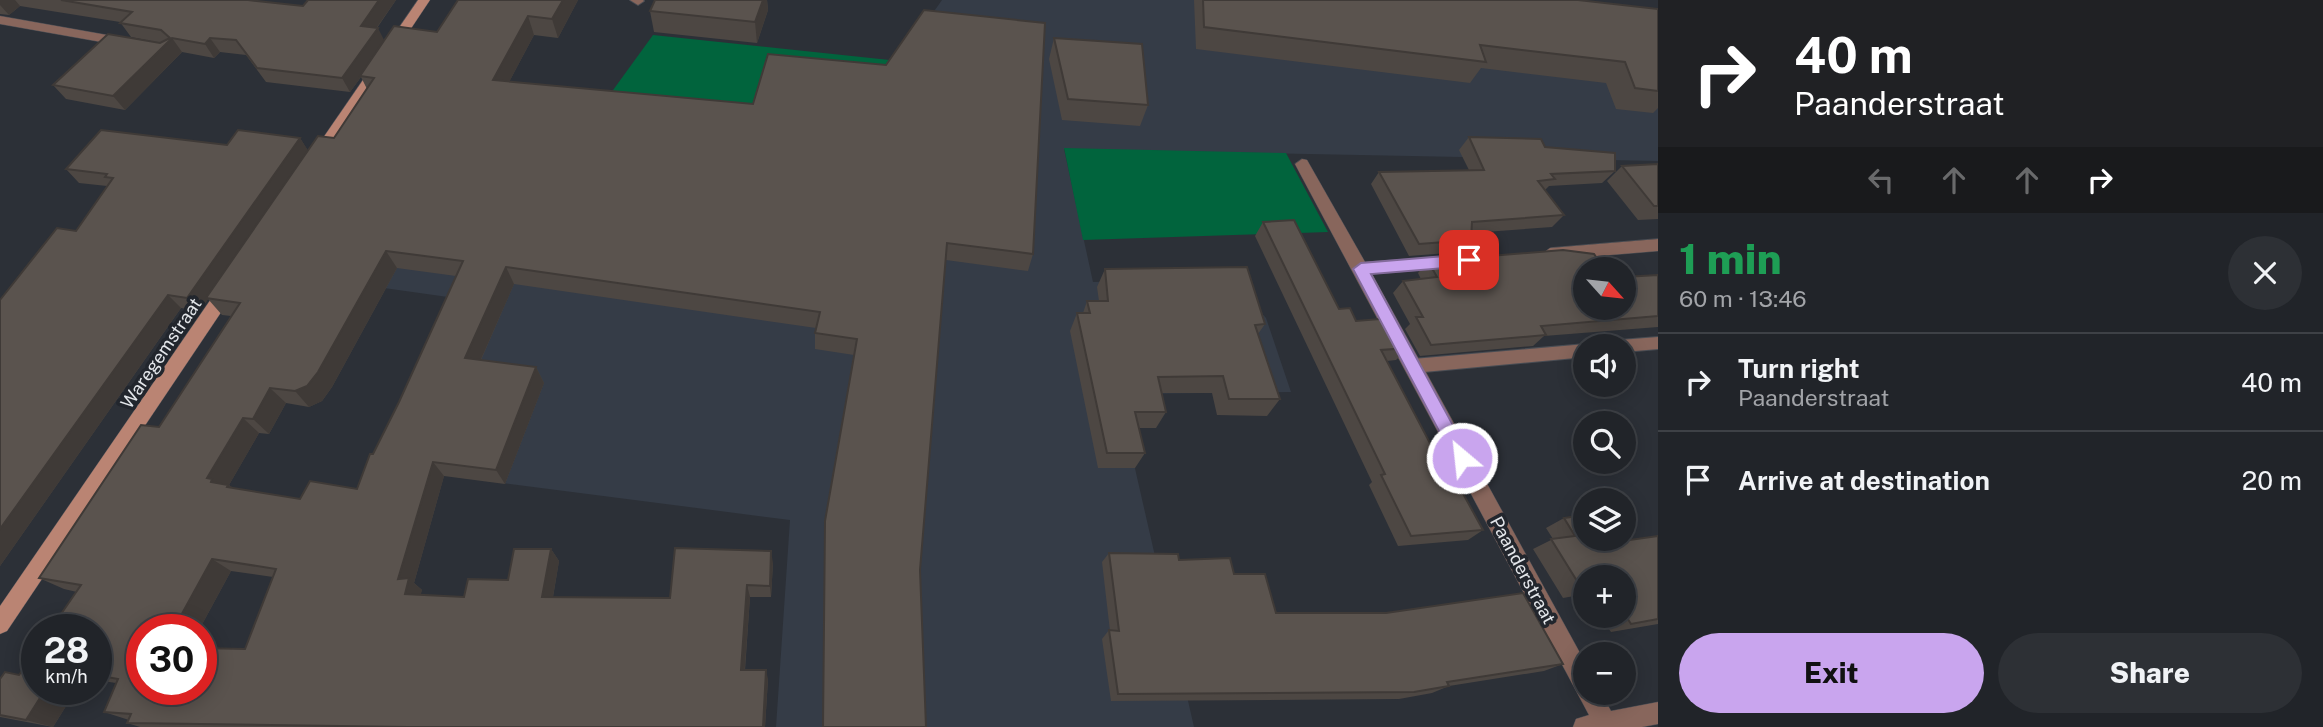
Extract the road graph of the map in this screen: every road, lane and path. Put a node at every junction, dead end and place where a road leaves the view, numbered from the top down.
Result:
1 (425, 0) edge
2 (0, 20) edge
3 (145, 46) edge
4 (1302, 164) dead end
5 (307, 173) edge
6 (1658, 245) edge
7 (1536, 255) edge
8 (1469, 260) edge
9 (1361, 269) junction
10 (236, 277) edge
11 (1658, 343) edge
12 (1636, 345) edge
13 (1573, 351) edge
14 (1413, 366) junction
15 (0, 624) edge
16 (1573, 663) edge
17 (1591, 705) edge
18 (1658, 713) edge
19 (1595, 725) edge

1 - 5 street
2 - 3 street
4 - 9 street, Paanderstraat
6 - 7 street
8 - 9 street
9 - 14 street, Paanderstraat
10 - 15 street, Waregemstraat
11 - 12 lane
13 - 14 lane
14 - 16 street, Paanderstraat
17 - 19 street
18 - 19 street

